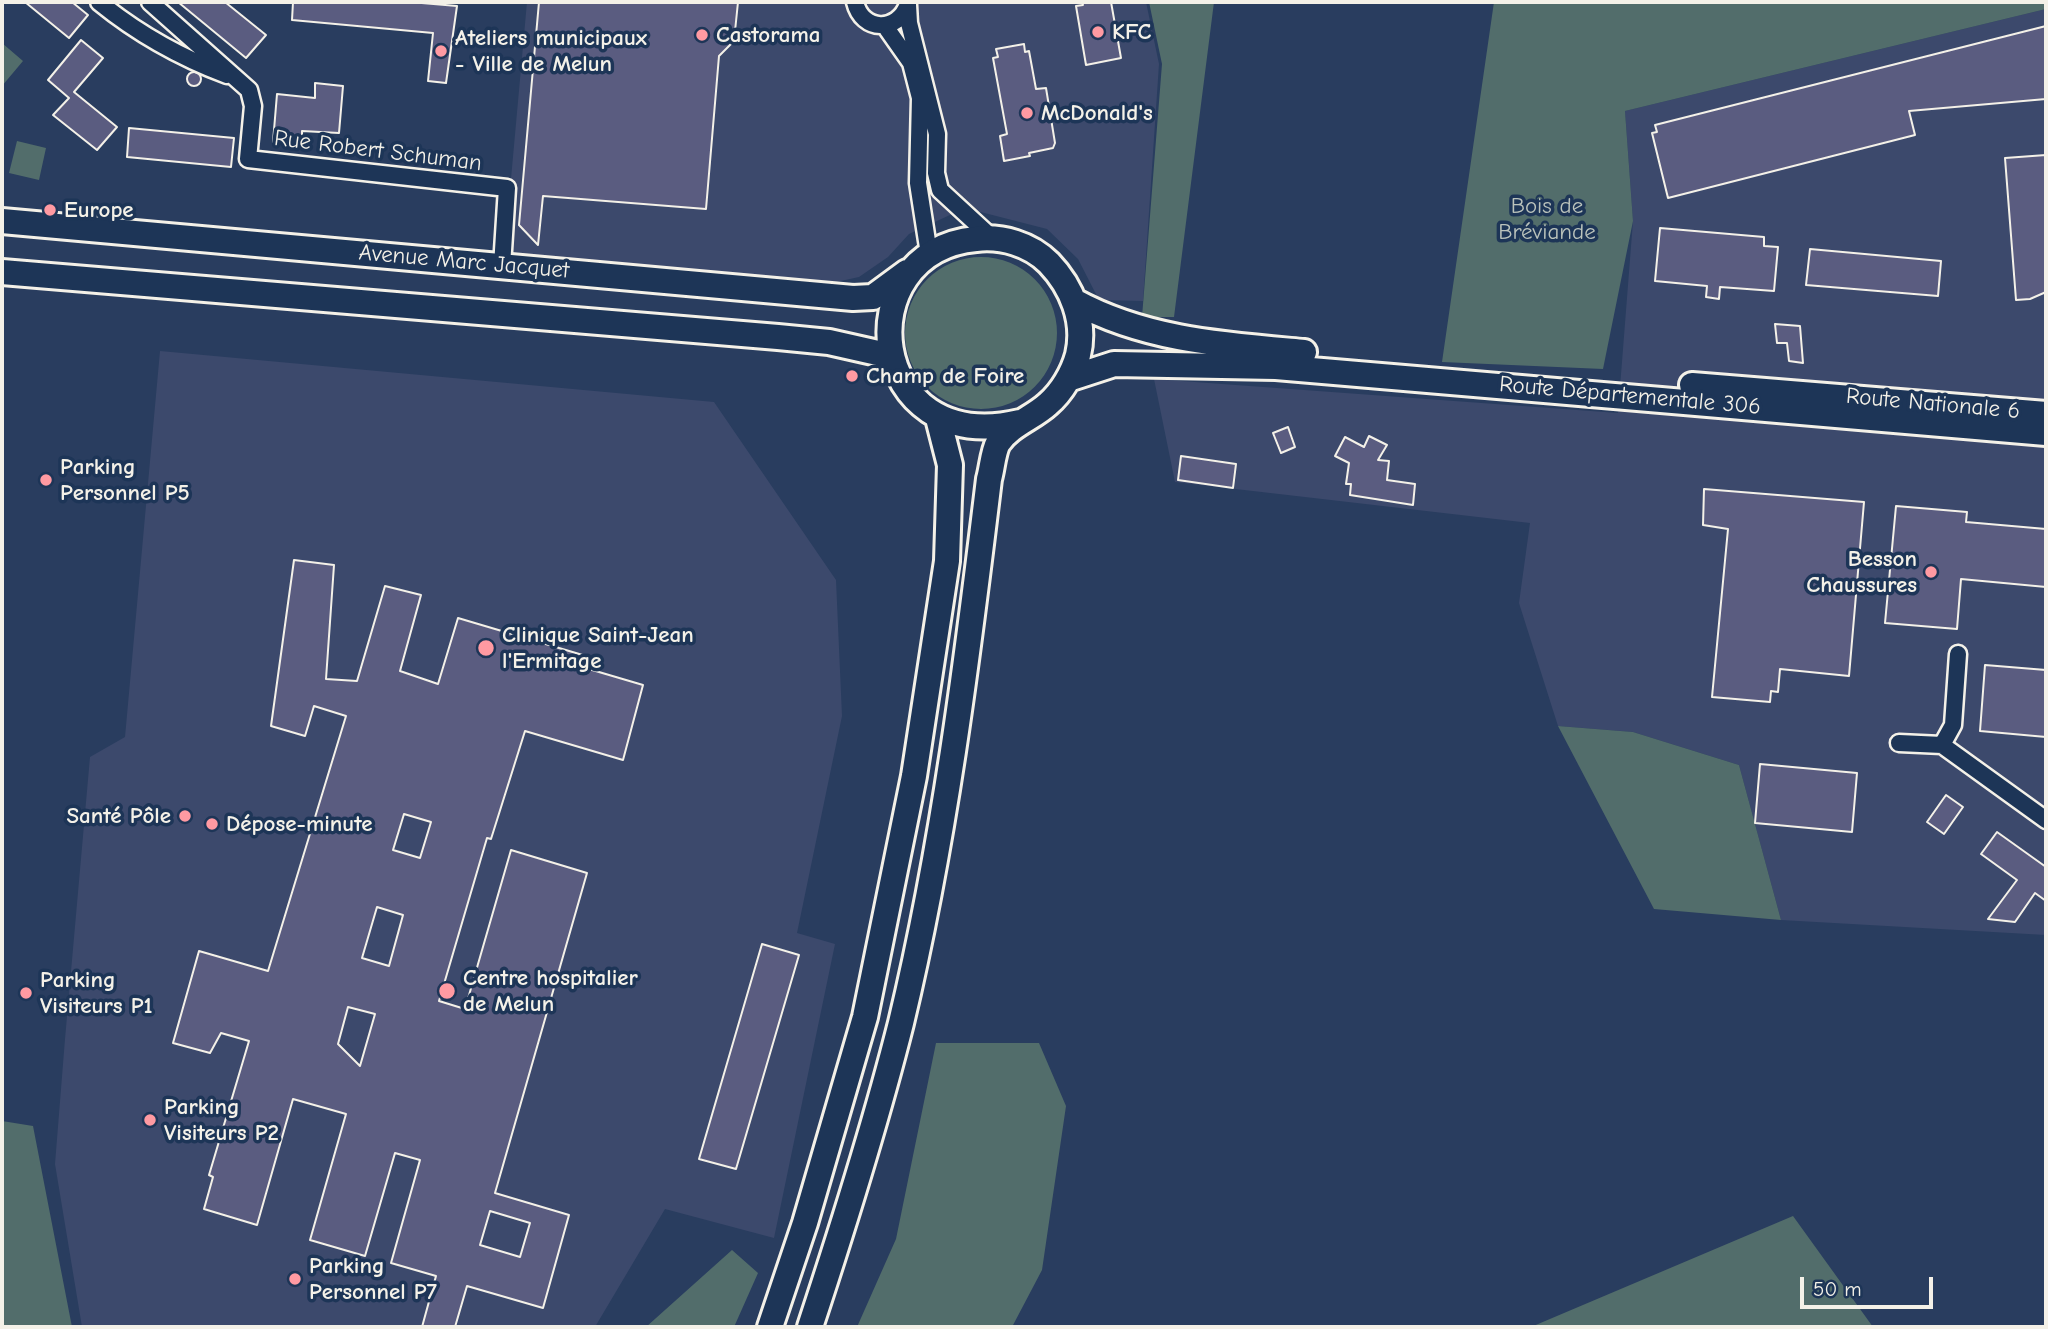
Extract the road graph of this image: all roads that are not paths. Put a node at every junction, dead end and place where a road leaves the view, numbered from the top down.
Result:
1 (99, 2) edge
2 (150, 2) edge
3 (855, 2) edge
4 (908, 3) edge
5 (885, 26) junction
6 (236, 78) junction
7 (2, 221) edge
8 (991, 237) junction
9 (923, 260) junction
10 (502, 266) junction
11 (2, 272) edge
12 (1074, 301) junction
13 (1214, 354) junction
14 (891, 356) junction
15 (1068, 379) junction
16 (1819, 394) joint
17 (2046, 414) edge
18 (938, 418) junction
19 (1020, 422) junction
20 (2046, 433) edge
21 (1958, 654) dead end
22 (1899, 743) dead end
23 (1942, 745) junction
24 (2046, 820) edge
25 (770, 1327) edge
26 (810, 1327) edge

1 - 6 street
2 - 6 street, Rue Robert Schuman
3 - 5 street
4 - 5 street
4 - 8 street
5 - 9 street
6 - 10 street, Rue Robert Schuman
7 - 10 main road, Avenue Marc Jacquet
8 - 9 main road
8 - 12 main road
9 - 10 main road, Avenue Marc Jacquet
9 - 14 main road
11 - 14 main road, Avenue Marc Jacquet
12 - 13 main road
12 - 15 main road
13 - 15 main road
13 - 16 main road, Route Départementale 306
13 - 20 main road, Route Départementale 306
14 - 18 main road
15 - 19 main road
16 - 17 main road, Route Nationale 6
18 - 19 main road
18 - 25 main road
19 - 26 main road
21 - 23 street
22 - 23 street
23 - 24 street

